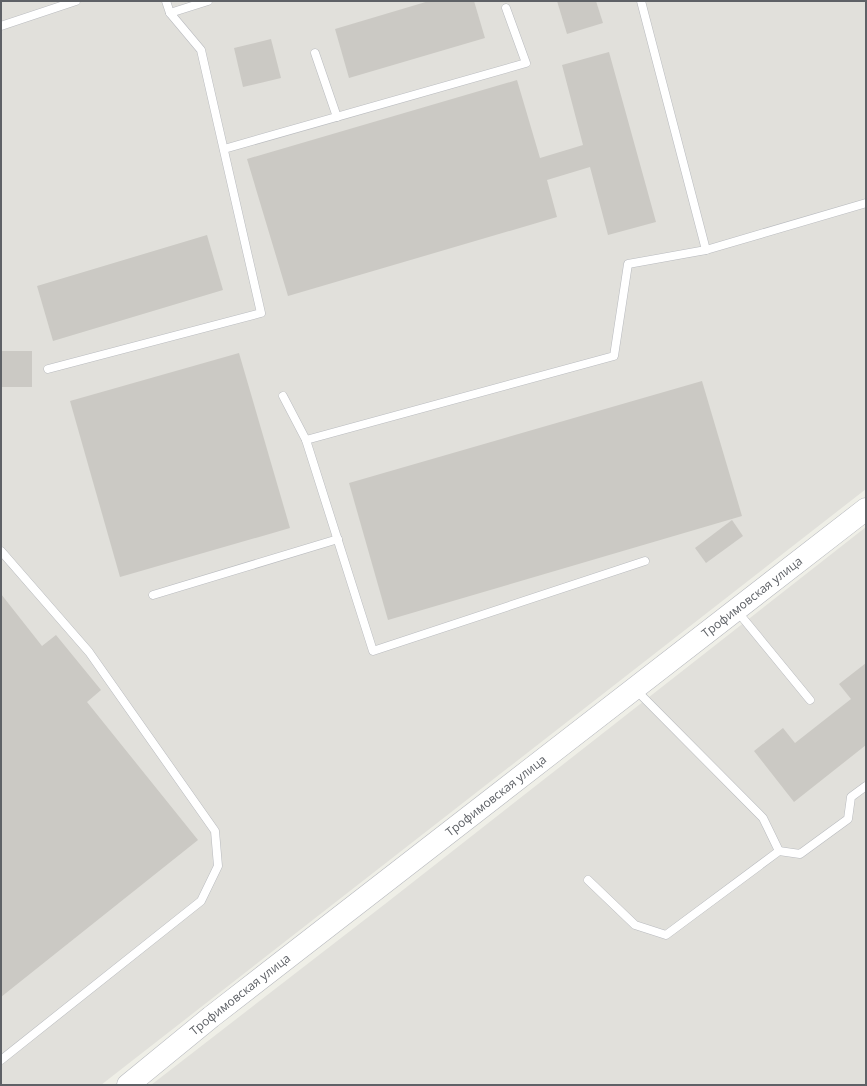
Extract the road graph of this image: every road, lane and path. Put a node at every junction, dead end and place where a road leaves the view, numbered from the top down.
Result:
1 (76, 1) edge
2 (166, 1) edge
3 (208, 1) edge
4 (641, 1) edge
5 (506, 8) dead end
6 (170, 13) junction
7 (1, 26) edge
8 (315, 53) dead end
9 (337, 116) junction
10 (224, 149) junction
11 (866, 203) edge
12 (706, 250) junction
13 (48, 369) dead end
14 (283, 396) dead end
15 (306, 440) junction
16 (866, 509) edge
17 (338, 539) junction
18 (1, 551) edge
19 (645, 561) dead end
20 (153, 595) dead end
21 (736, 611) junction
22 (635, 689) junction
23 (810, 700) dead end
24 (866, 786) edge
25 (779, 851) junction
26 (588, 880) dead end
27 (1, 1060) edge
28 (128, 1085) edge

1 - 7 lane
2 - 6 lane
3 - 6 lane
4 - 12 lane
5 - 9 lane
6 - 10 lane
8 - 9 lane
9 - 10 lane
10 - 13 lane
11 - 12 lane
12 - 15 lane
14 - 15 lane
15 - 17 lane
16 - 21 street, Трофимовская улица
17 - 19 lane
17 - 20 lane
18 - 27 lane
21 - 22 street, Трофимовская улица
21 - 23 lane
22 - 25 lane
22 - 28 street, Трофимовская улица
24 - 25 lane
25 - 26 lane

